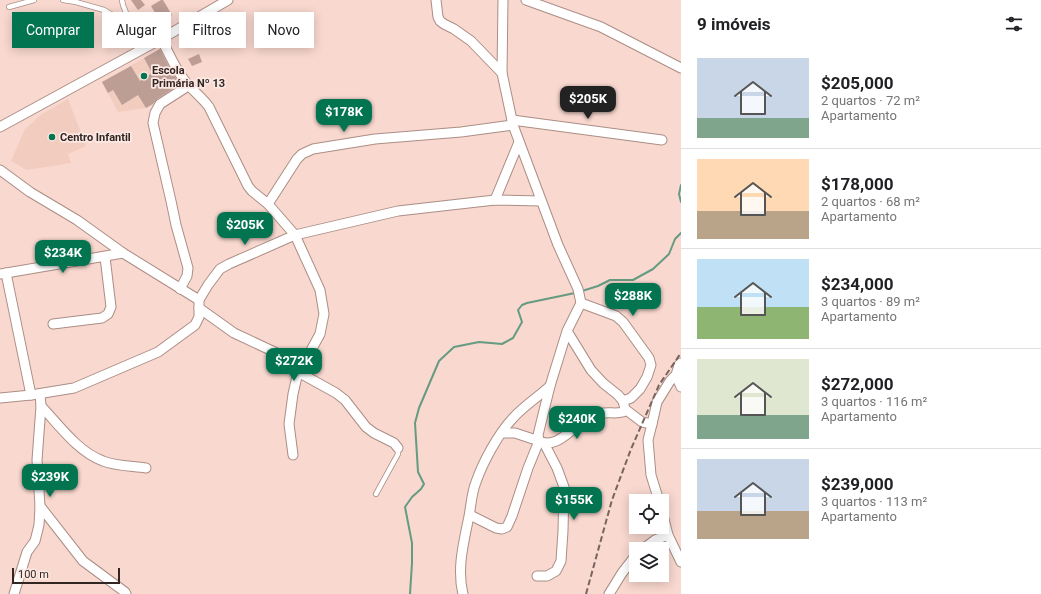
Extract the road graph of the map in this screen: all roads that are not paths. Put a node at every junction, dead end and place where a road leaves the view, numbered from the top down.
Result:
1 (34, 0) edge
2 (63, 0) edge
3 (122, 0) edge
4 (228, 0) edge
5 (436, 0) edge
6 (503, 0) edge
7 (526, 0) edge
8 (9, 7) dead end
9 (108, 12) edge
10 (126, 12) edge
11 (171, 33) edge
12 (144, 48) edge
13 (166, 48) edge
14 (681, 68) edge
15 (502, 73) junction
16 (188, 86) junction
17 (512, 122) junction
18 (0, 127) edge
19 (662, 140) dead end
20 (519, 142) junction
21 (0, 170) edge
22 (495, 200) junction
23 (541, 201) junction
24 (268, 204) junction
25 (295, 235) junction
26 (123, 253) junction
27 (105, 256) junction
28 (3, 273) edge
29 (180, 289) junction
30 (579, 296) junction
31 (199, 304) junction
32 (53, 324) dead end
33 (567, 331) junction
34 (681, 363) edge
35 (298, 372) junction
36 (676, 375) junction
37 (550, 386) junction
38 (681, 387) edge
39 (36, 395) junction
40 (0, 398) edge
41 (624, 405) junction
42 (41, 406) junction
43 (652, 424) junction
44 (502, 433) junction
45 (542, 442) junction
46 (398, 448) joint
47 (293, 454) dead end
48 (146, 468) dead end
49 (376, 494) dead end
50 (657, 494) edge
51 (40, 506) junction
52 (470, 514) junction
53 (668, 535) joint
54 (652, 542) edge
55 (681, 562) edge
56 (629, 564) edge
57 (537, 576) dead end
58 (14, 594) edge
59 (126, 594) edge
60 (463, 594) edge
61 (609, 594) edge

1 - 8 lane
2 - 9 lane
3 - 10 lane
4 - 11 street
5 - 15 street
6 - 15 street
7 - 14 street
12 - 18 street
13 - 16 street
15 - 17 street
16 - 24 street
16 - 29 street
17 - 19 street
17 - 20 street
17 - 24 street
20 - 22 street
20 - 23 street
21 - 26 street
22 - 23 street
22 - 25 street
23 - 30 street
24 - 25 street
25 - 31 street
25 - 35 street
26 - 27 street
26 - 29 street
27 - 28 street
27 - 32 street
28 - 39 street
29 - 31 street
30 - 33 street
30 - 41 street
31 - 35 street
31 - 39 street
33 - 37 street
33 - 41 street
34 - 36 street
35 - 46 street
35 - 47 street
36 - 38 street
36 - 43 street
37 - 44 street
37 - 45 street
39 - 40 street
39 - 42 street
41 - 43 street
41 - 45 street
42 - 48 street
42 - 51 street
43 - 50 street
44 - 45 street
44 - 52 street
45 - 52 street
45 - 57 street
46 - 49 lane
51 - 58 street
51 - 59 street
52 - 60 street
53 - 54 street
53 - 55 street
56 - 61 street

